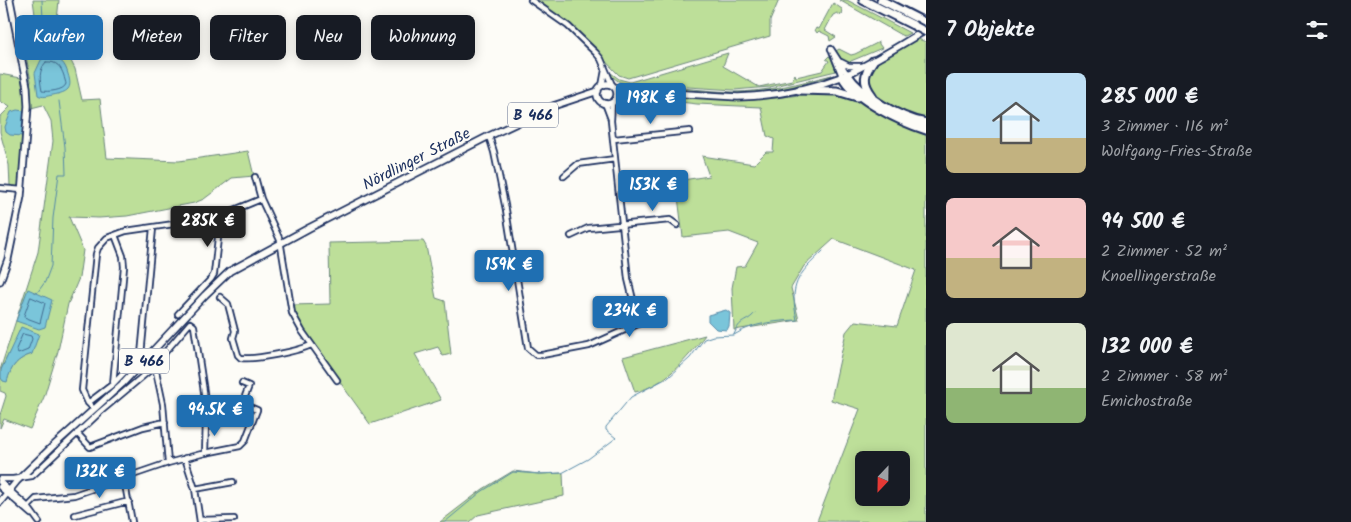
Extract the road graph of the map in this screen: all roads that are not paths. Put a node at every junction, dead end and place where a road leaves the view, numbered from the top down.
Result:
1 (10, 0) edge
2 (531, 0) edge
3 (863, 0) edge
4 (881, 0) edge
5 (889, 0) edge
6 (901, 10) junction
7 (923, 21) edge
8 (926, 31) edge
9 (840, 61) junction
10 (873, 61) junction
11 (864, 66) junction
12 (605, 69) junction
13 (845, 75) junction
14 (602, 86) junction
15 (613, 86) junction
16 (800, 90) junction
17 (598, 91) junction
18 (634, 91) junction
19 (617, 97) junction
20 (862, 98) junction
21 (579, 99) junction
22 (599, 99) junction
23 (876, 100) junction
24 (609, 103) junction
25 (926, 123) edge
26 (926, 130) edge
27 (690, 131) dead end
28 (489, 136) junction
29 (614, 139) junction
30 (615, 159) junction
31 (564, 176) dead end
32 (255, 177) dead end
33 (0, 188) edge
34 (22, 190) junction
35 (261, 199) junction
36 (215, 218) junction
37 (623, 224) junction
38 (677, 225) dead end
39 (153, 228) junction
40 (115, 235) junction
41 (571, 236) dead end
42 (280, 243) junction
43 (0, 281) edge
44 (220, 297) dead end
45 (178, 314) dead end
46 (312, 345) junction
47 (153, 366) junction
48 (337, 380) dead end
49 (242, 383) dead end
50 (112, 384) junction
51 (88, 403) junction
52 (94, 409) junction
53 (204, 409) dead end
54 (206, 421) dead end
55 (165, 422) junction
56 (77, 433) junction
57 (205, 453) junction
58 (185, 458) junction
59 (168, 463) junction
60 (20, 478) junction
61 (124, 479) junction
62 (0, 481) edge
63 (233, 482) dead end
64 (0, 487) edge
65 (195, 489) junction
66 (9, 491) junction
67 (129, 501) junction
68 (0, 502) edge
69 (28, 507) junction
70 (34, 516) junction
71 (75, 516) dead end
72 (234, 519) dead end
73 (200, 521) edge
74 (38, 522) edge
75 (132, 522) edge

1 - 34 main road
2 - 12 street
3 - 8 highway, bridge
4 - 6 highway
5 - 6 highway
6 - 7 highway
8 - 10 main road
9 - 11 street
9 - 13 street
9 - 13 street
10 - 11 main road
10 - 23 highway
11 - 13 main road
12 - 14 street
12 - 15 street
13 - 16 main road
13 - 20 highway
13 - 23 highway
14 - 15 main road
14 - 17 main road
15 - 18 main road
15 - 19 main road
16 - 18 main road
16 - 20 highway
17 - 21 main road, B 466
17 - 22 main road
18 - 19 main road
19 - 24 main road
20 - 26 highway
21 - 22 main road, B 466
21 - 28 main road, B 466
22 - 24 main road
23 - 25 highway
24 - 29 street
27 - 29 street
28 - 37 street, Nördlinger Straße
28 - 42 main road, Nördlinger Straße / B 466
29 - 30 street
30 - 31 street
30 - 37 street
32 - 35 street
33 - 34 street
34 - 43 main road
35 - 36 street
35 - 42 street
36 - 39 street
36 - 45 street
37 - 38 street
37 - 41 street
39 - 40 street
39 - 50 street
40 - 50 street
40 - 51 street
42 - 46 street
42 - 52 main road, Nördlinger Straße / B 466
44 - 46 street
46 - 48 street
47 - 53 street, Nördlinger Straße
47 - 55 street
47 - 56 street, Nördlinger Straße
49 - 57 street
50 - 51 street
51 - 52 street
52 - 60 main road, Nördlinger Straße / B 466
54 - 57 street
55 - 56 street
55 - 59 street
56 - 60 street, Nördlinger Straße
57 - 58 street
58 - 59 street
58 - 65 street
59 - 61 street
60 - 62 street
60 - 66 main road, Nördlinger Straße / B 466
61 - 67 street
61 - 69 street
62 - 66 street
63 - 65 street
64 - 66 street
65 - 73 street
66 - 68 main road, Nördlinger Straße / B 466
66 - 69 street
66 - 70 street
67 - 71 street
67 - 75 street
69 - 70 street
70 - 74 street
72 - 73 street

